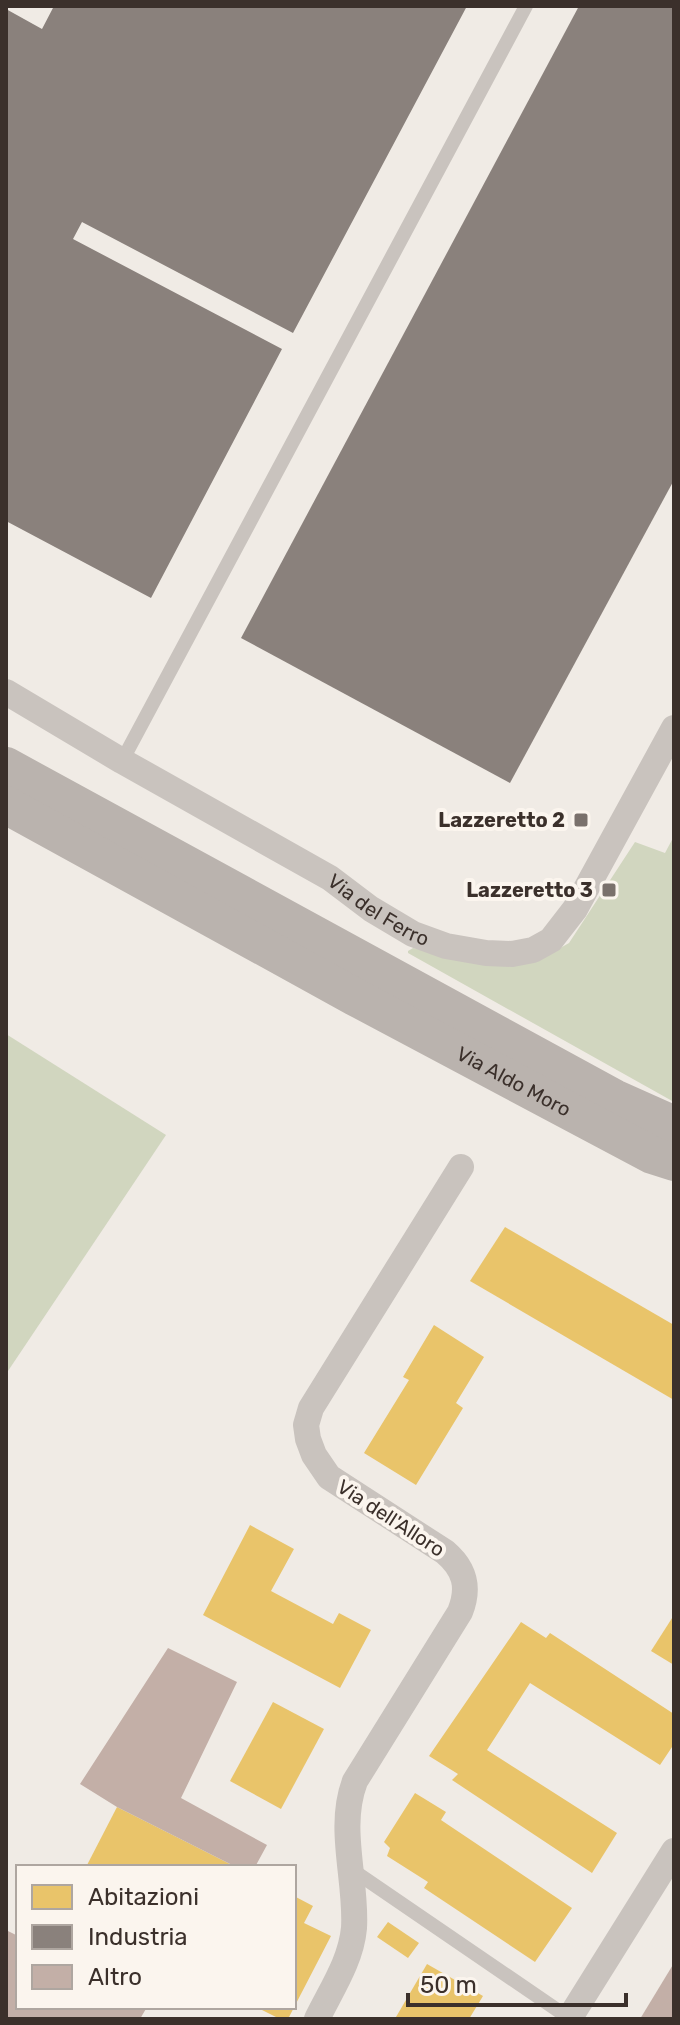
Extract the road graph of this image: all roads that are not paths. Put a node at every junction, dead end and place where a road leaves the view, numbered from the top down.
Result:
1 (526, 6) edge
2 (6, 692) edge
3 (674, 728) edge
4 (122, 761) junction
5 (6, 766) edge
6 (6, 805) edge
7 (674, 1125) edge
8 (674, 1162) edge
9 (461, 1167) dead end
10 (674, 1851) edge
11 (351, 1869) junction
12 (569, 2018) edge
13 (317, 2019) edge

1 - 4 lane
2 - 4 street, Via del Ferro
3 - 4 street, Via del Ferro
5 - 7 main road, Via Aldo Moro
6 - 8 main road, Via Aldo Moro
9 - 11 street, Via dell'Alloro
10 - 12 street
11 - 12 lane
11 - 13 street, Via dell'Alloro

